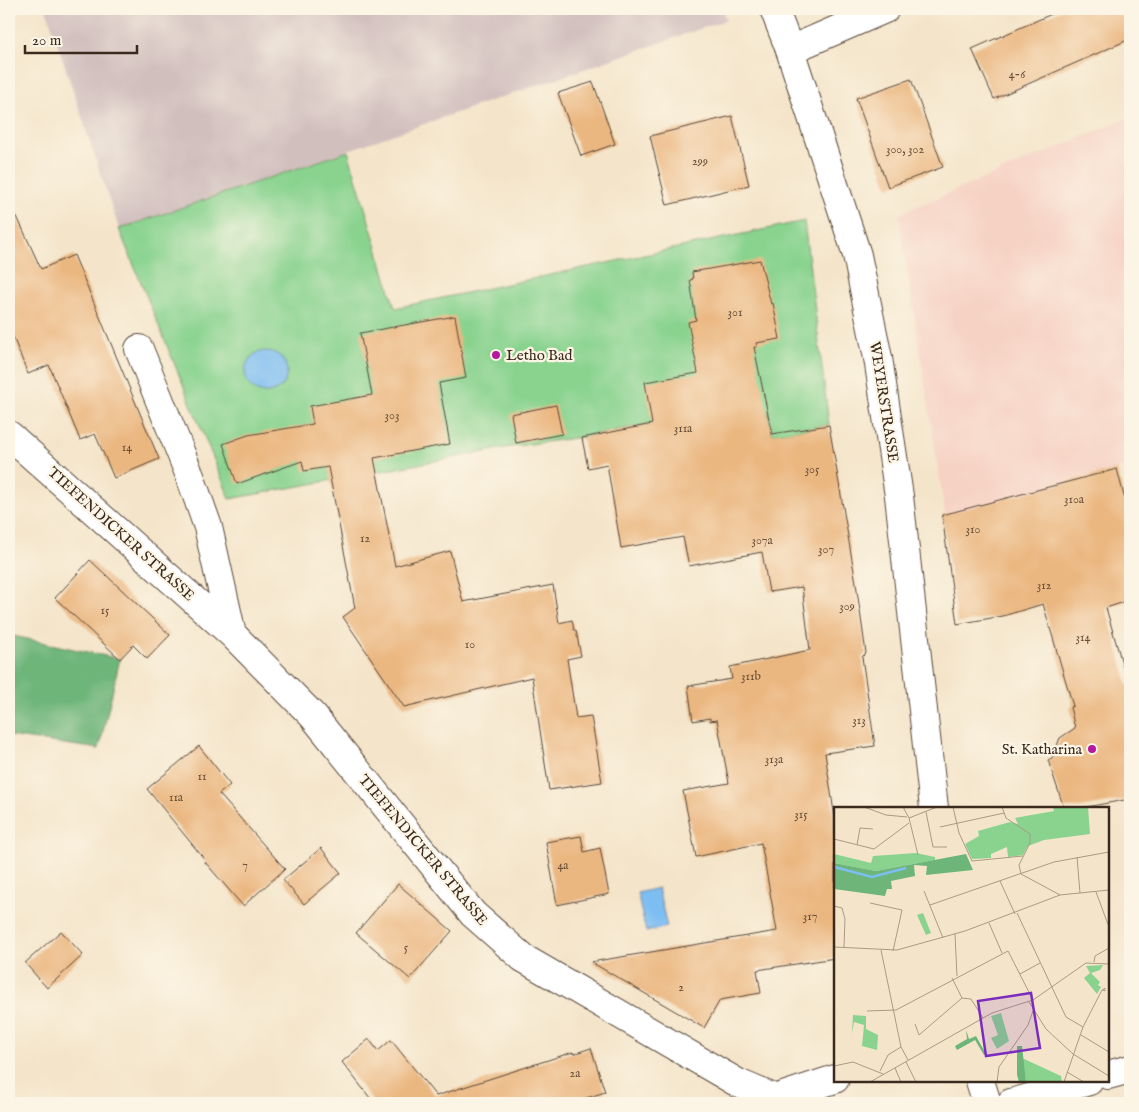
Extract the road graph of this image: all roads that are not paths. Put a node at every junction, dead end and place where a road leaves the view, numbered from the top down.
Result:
1 (774, 9) edge
2 (885, 9) edge
3 (790, 50) junction
4 (139, 349) dead end
5 (9, 435) edge
6 (232, 634) junction
7 (934, 807) edge
8 (1130, 1069) edge
9 (1109, 1075) edge
10 (834, 1079) edge
11 (980, 1082) edge
12 (1085, 1082) edge
13 (769, 1101) edge
14 (987, 1103) edge
15 (1011, 1103) edge

1 - 3 street, WEYERSTRASSE
2 - 3 street
3 - 7 street, WEYERSTRASSE
4 - 6 street
5 - 6 street, TIEFENDICKER STRASSE
6 - 13 street, TIEFENDICKER STRASSE
8 - 9 street
10 - 13 street
11 - 14 street
12 - 15 street

